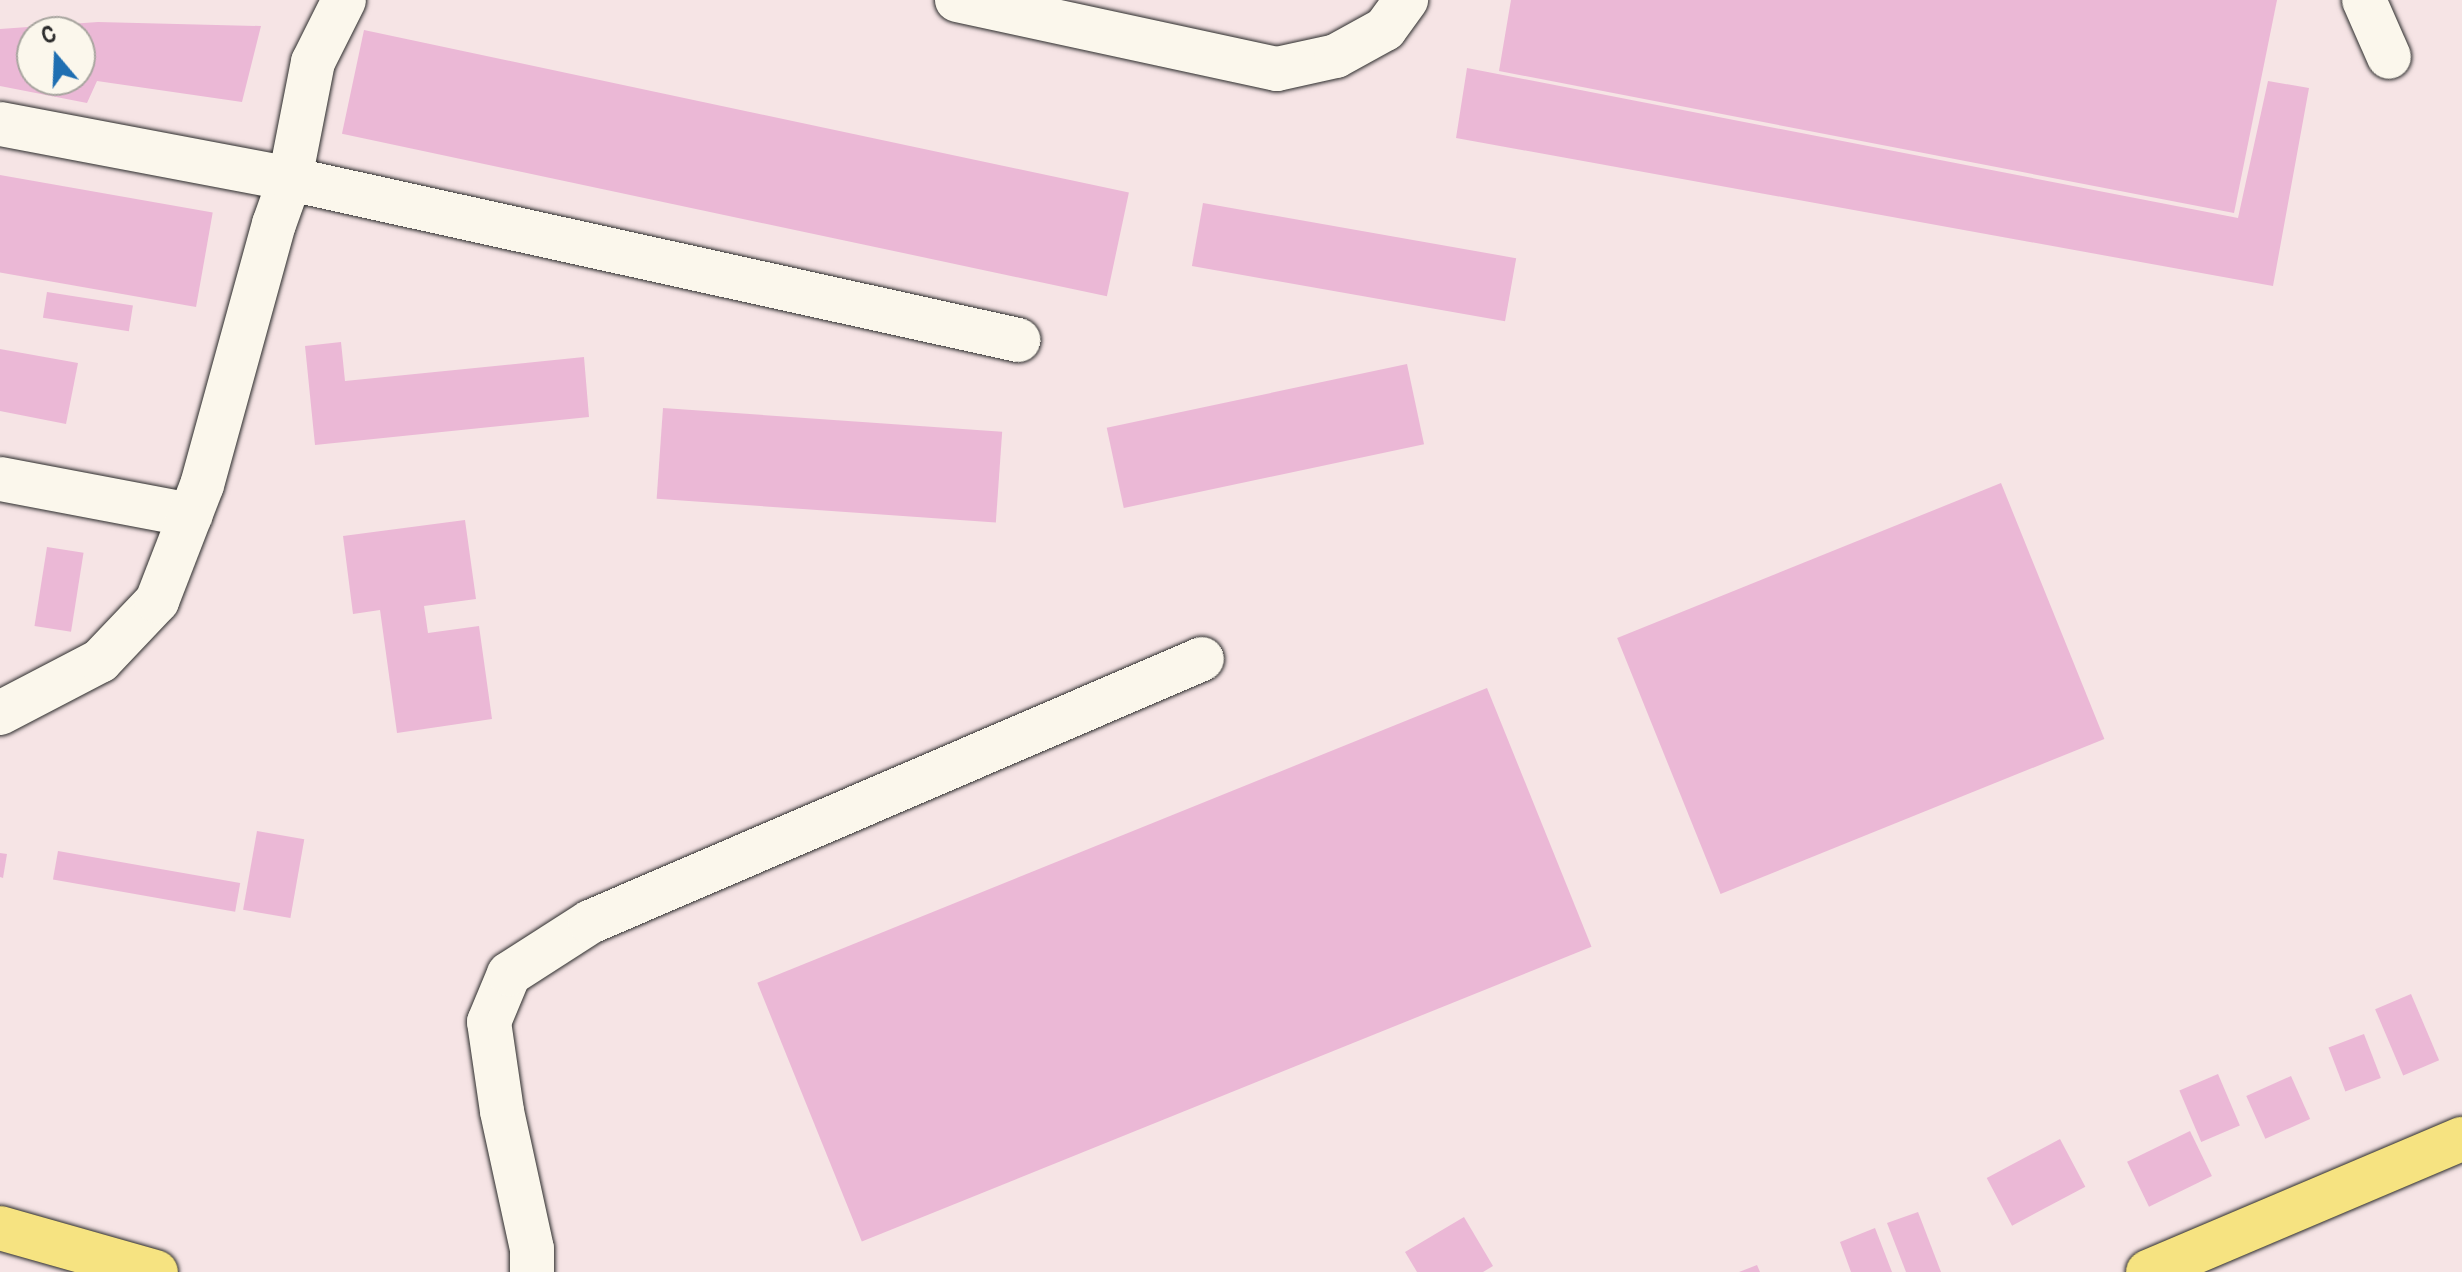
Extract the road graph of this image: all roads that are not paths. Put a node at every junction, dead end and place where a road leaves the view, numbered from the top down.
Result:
1 (344, 0) edge
2 (957, 0) edge
3 (1406, 0) edge
4 (2364, 0) edge
5 (2389, 57) dead end
6 (0, 124) edge
7 (290, 179) junction
8 (1018, 340) dead end
9 (0, 479) edge
10 (191, 515) junction
11 (1202, 659) dead end
12 (0, 713) edge
13 (2462, 1139) edge
14 (0, 1228) edge
15 (156, 1272) edge
16 (532, 1272) edge
17 (2148, 1272) edge

1 - 7 lane
2 - 3 lane
4 - 5 lane
6 - 7 lane
7 - 8 lane
7 - 10 lane
9 - 10 lane
10 - 12 lane
11 - 16 lane
13 - 17 main road
14 - 15 main road

